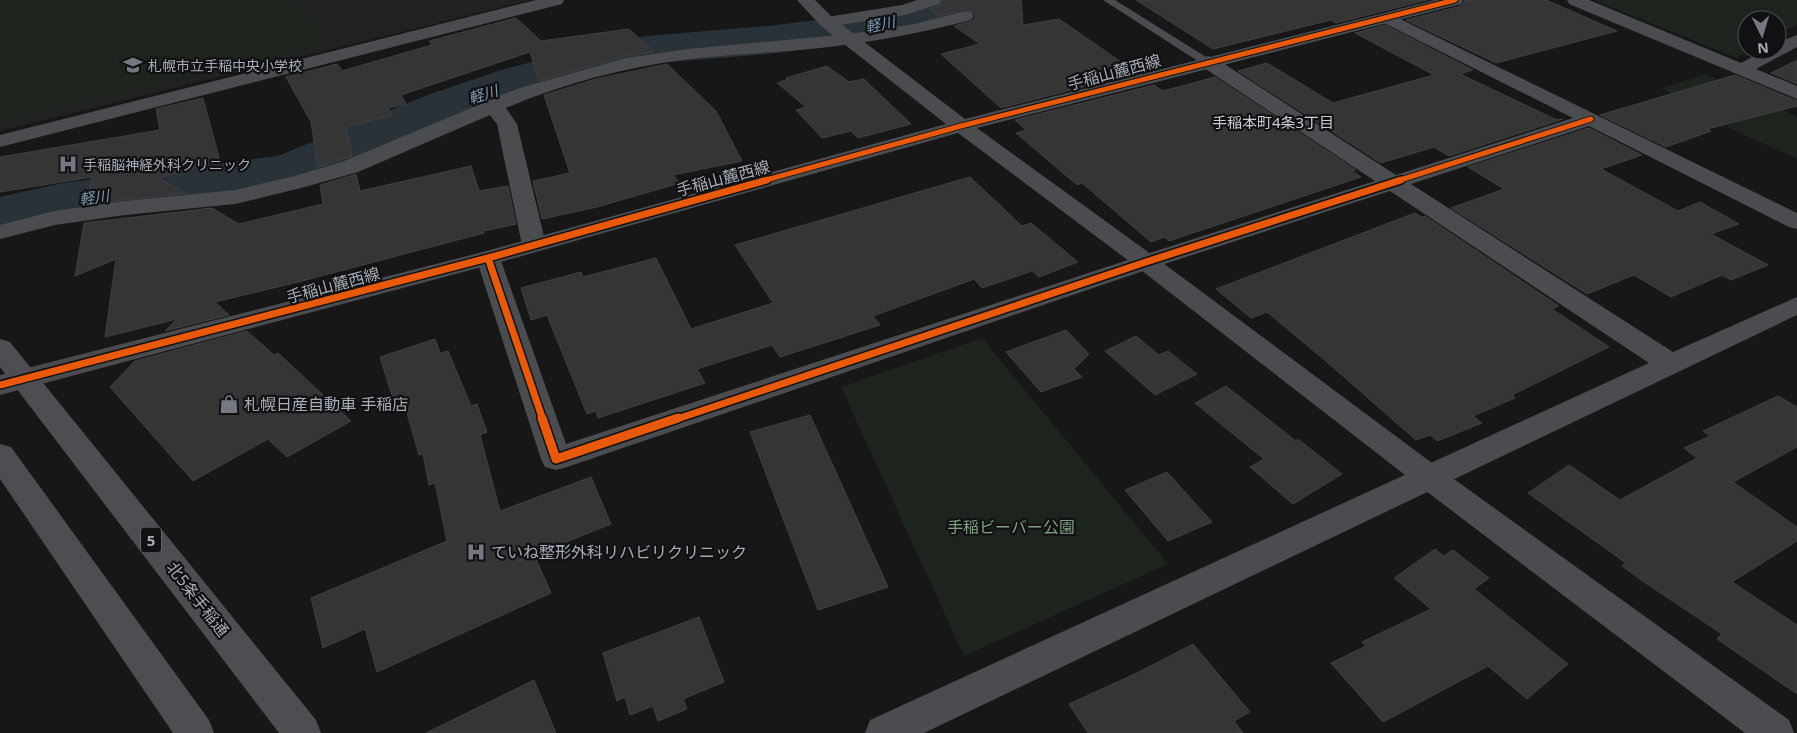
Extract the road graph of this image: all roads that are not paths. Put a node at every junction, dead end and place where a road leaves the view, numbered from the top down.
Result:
1 (556, 0) edge
2 (805, 0) edge
3 (933, 0) edge
4 (1108, 0) edge
5 (1454, 0) edge
6 (1575, 0) edge
7 (965, 16) dead end
8 (1388, 18) junction
9 (827, 22) junction
10 (850, 40) junction
11 (1797, 40) edge
12 (1208, 62) junction
13 (1741, 70) junction
14 (1797, 93) edge
15 (492, 105) junction
16 (1591, 119) junction
17 (961, 126) junction
18 (0, 141) edge
19 (1390, 183) junction
20 (1797, 222) edge
21 (0, 232) edge
22 (534, 245) junction
23 (488, 258) junction
24 (1146, 262) junction
25 (1797, 305) edge
26 (0, 348) edge
27 (1671, 364) junction
28 (13, 382) edge
29 (4, 468) edge
30 (1428, 477) junction
31 (195, 733) edge
32 (302, 733) edge
33 (884, 733) edge
34 (1775, 733) edge

1 - 18 street
2 - 9 street
3 - 9 street
4 - 12 lane
5 - 8 street, 手稲山麓西線
6 - 13 street
7 - 10 street
8 - 12 street, 手稲山麓西線
8 - 16 street
9 - 10 street
10 - 15 street
10 - 17 street
11 - 13 street
12 - 17 street, 手稲山麓西線
12 - 19 street
13 - 14 street
15 - 21 street
15 - 22 street
16 - 19 street
16 - 20 street
17 - 22 street, 手稲山麓西線
17 - 24 street
19 - 24 street
19 - 27 street
22 - 23 street, 手稲山麓西線
23 - 24 street
23 - 28 street, 手稲山麓西線
24 - 30 street
25 - 27 street
26 - 28 highway, 北5条手稲通 / 5
27 - 30 street
28 - 32 highway, 北5条手稲通 / 5
29 - 31 highway
30 - 33 street
30 - 34 street

